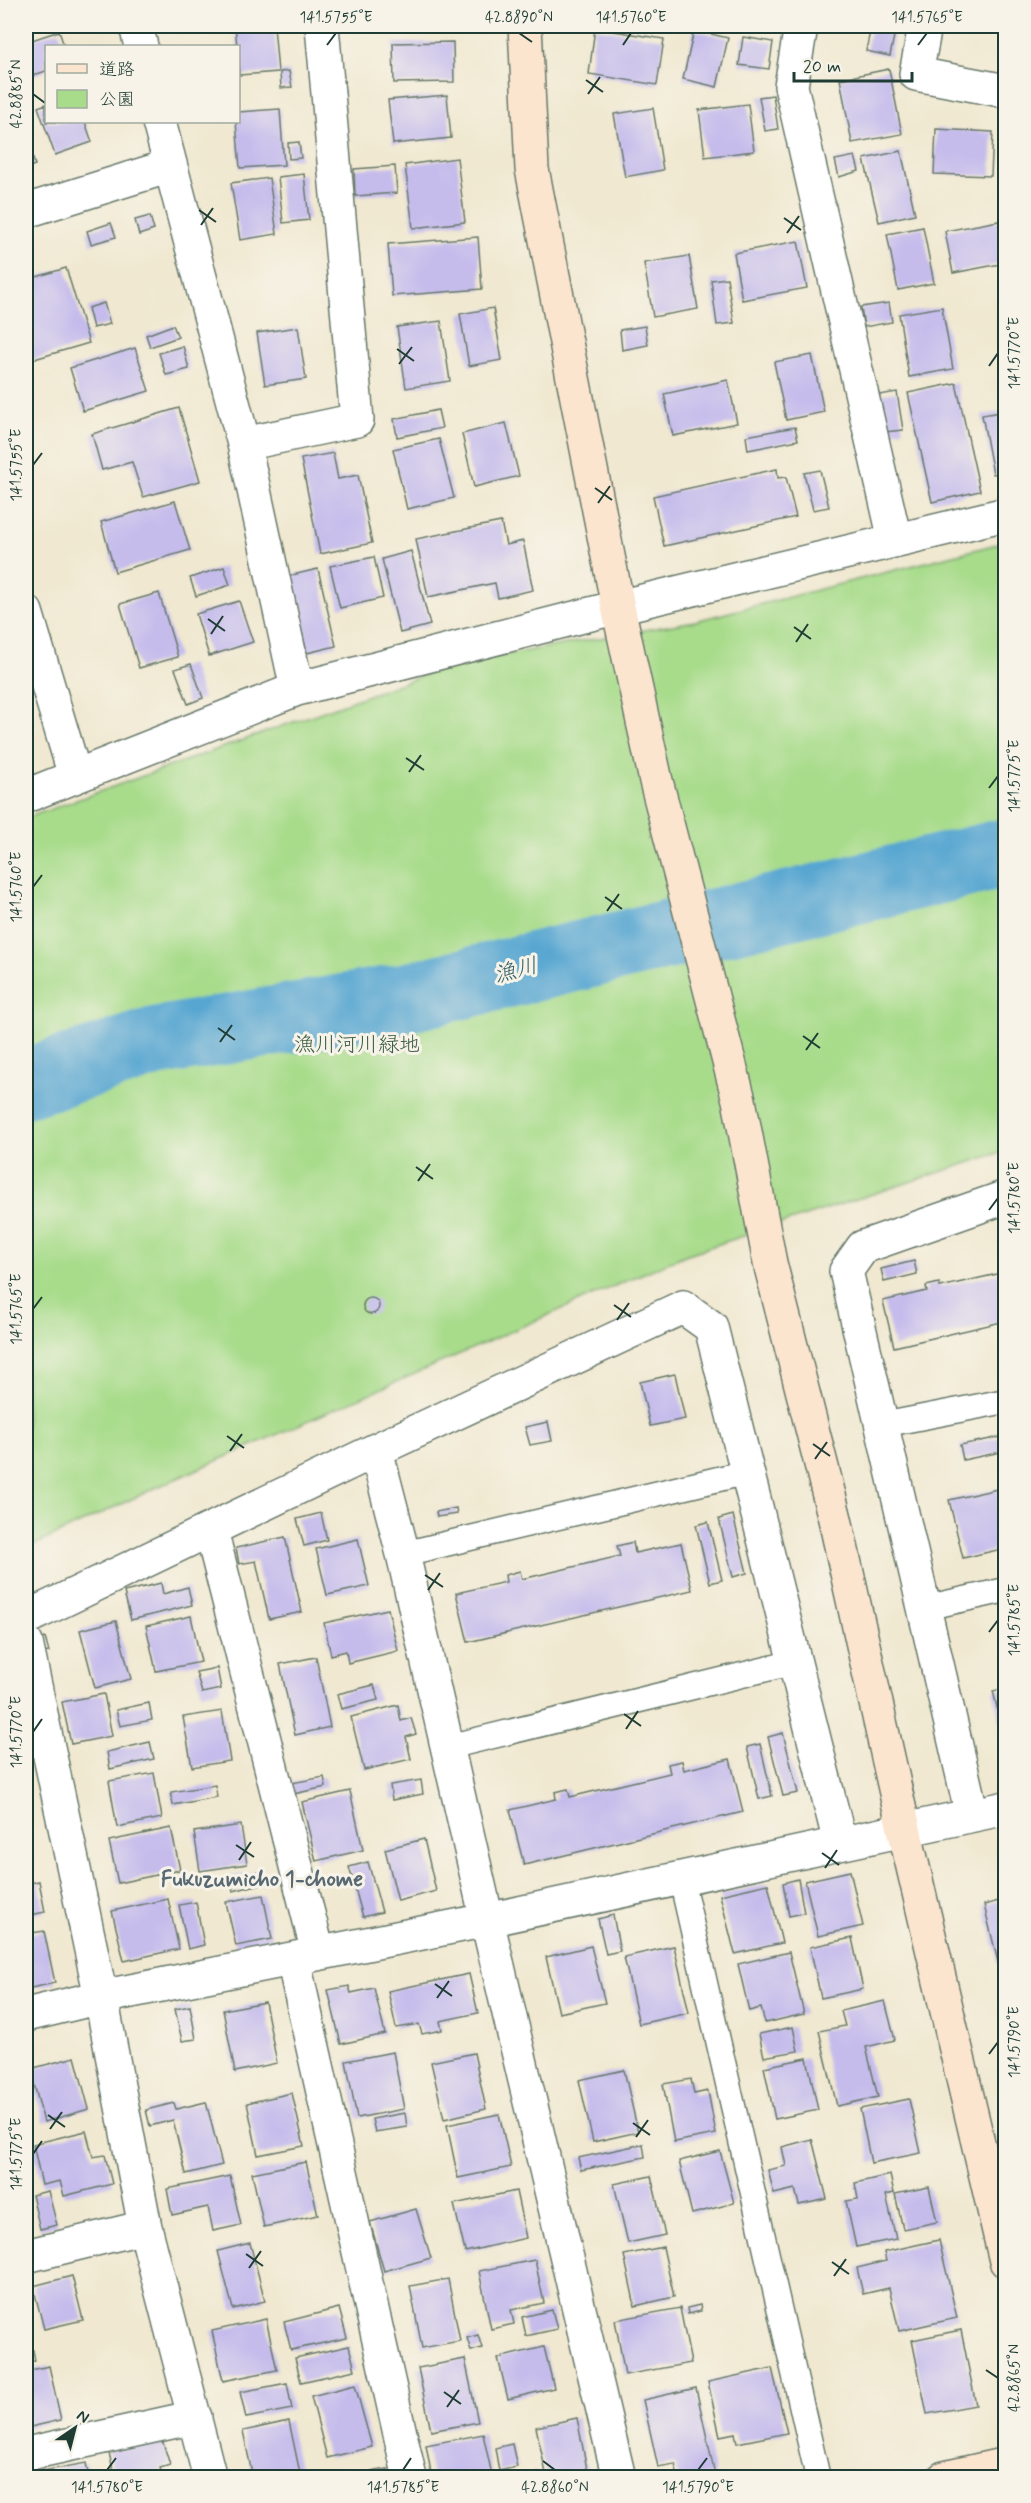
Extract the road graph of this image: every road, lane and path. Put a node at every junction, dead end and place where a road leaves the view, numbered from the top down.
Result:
1 (136, 26) edge
2 (322, 26) edge
3 (525, 26) edge
4 (801, 26) edge
5 (926, 26) edge
6 (141, 45) edge
7 (1005, 91) edge
8 (159, 123) edge
9 (170, 166) junction
10 (26, 211) edge
11 (244, 444) junction
12 (1005, 514) edge
13 (895, 540) junction
14 (618, 607) junction
15 (26, 612) edge
16 (297, 689) junction
17 (75, 776) junction
18 (26, 796) edge
19 (1005, 1197) edge
20 (1005, 1401) edge
21 (882, 1425) junction
22 (376, 1450) junction
23 (747, 1472) junction
24 (212, 1530) junction
25 (403, 1554) junction
26 (1005, 1590) edge
27 (924, 1608) junction
28 (26, 1618) edge
29 (26, 1643) edge
30 (795, 1662) junction
31 (448, 1747) junction
32 (1005, 1808) edge
33 (972, 1815) junction
34 (904, 1829) junction
35 (840, 1843) junction
36 (681, 1878) junction
37 (487, 1920) junction
38 (306, 1956) junction
39 (100, 1997) junction
40 (26, 2015) edge
41 (145, 2227) junction
42 (26, 2256) edge
43 (1005, 2261) edge
44 (195, 2417) junction
45 (26, 2454) edge
46 (1005, 2464) edge
47 (210, 2478) edge
48 (410, 2478) edge
49 (619, 2478) edge
50 (818, 2478) edge
51 (944, 2478) edge

1 - 6 street
2 - 11 street
3 - 14 street
4 - 13 street
5 - 7 street
8 - 9 street
9 - 10 street
9 - 11 street
11 - 16 street
12 - 13 street
13 - 14 street
14 - 16 street
14 - 34 street
15 - 17 street
16 - 17 street
17 - 18 street
19 - 21 street
20 - 21 lane
21 - 27 street
22 - 23 street
22 - 24 street
22 - 25 street
23 - 25 lane
23 - 30 street
24 - 28 street
24 - 38 street
25 - 31 street
26 - 27 lane
27 - 33 street
29 - 39 street
30 - 31 lane
30 - 35 street
31 - 37 street
32 - 33 street
33 - 34 street
34 - 35 street
34 - 43 street
35 - 36 street
36 - 37 street
36 - 50 lane
37 - 38 street
37 - 49 street
38 - 39 street
38 - 48 street
39 - 40 street
39 - 41 street
41 - 42 street
41 - 44 street
44 - 45 street
44 - 47 street
46 - 51 street

